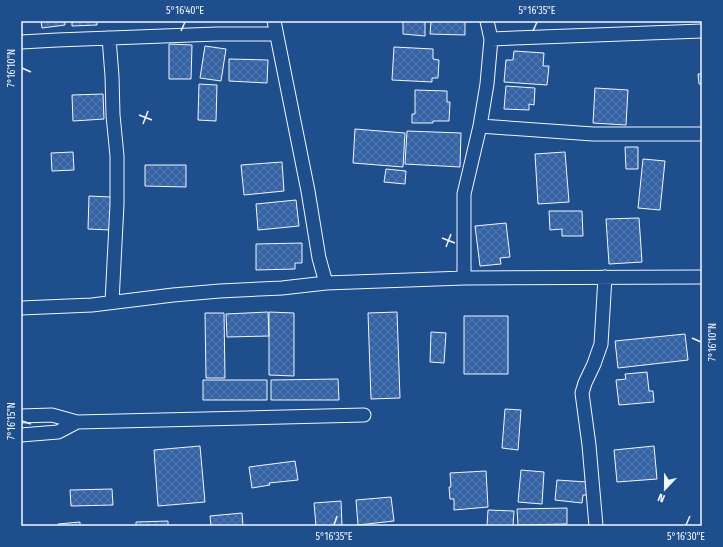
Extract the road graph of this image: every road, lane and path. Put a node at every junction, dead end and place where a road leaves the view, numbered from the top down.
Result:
1 (487, 21) edge
2 (275, 27) edge
3 (702, 31) edge
4 (109, 38) junction
5 (491, 39) junction
6 (21, 42) edge
7 (480, 126) junction
8 (702, 134) edge
9 (605, 277) junction
10 (702, 277) edge
11 (464, 278) junction
12 (326, 283) junction
13 (112, 302) junction
14 (21, 308) edge
15 (364, 415) dead end
16 (21, 416) edge
17 (77, 422) junction
18 (21, 435) edge
19 (596, 526) edge

1 - 5 street
2 - 4 street
2 - 12 street
3 - 5 street
4 - 6 street
4 - 13 street
5 - 7 street
7 - 8 street
7 - 11 street
9 - 10 street
9 - 11 street
9 - 19 street
11 - 12 street
12 - 13 street
13 - 14 street
15 - 17 street
16 - 17 street
17 - 18 street

